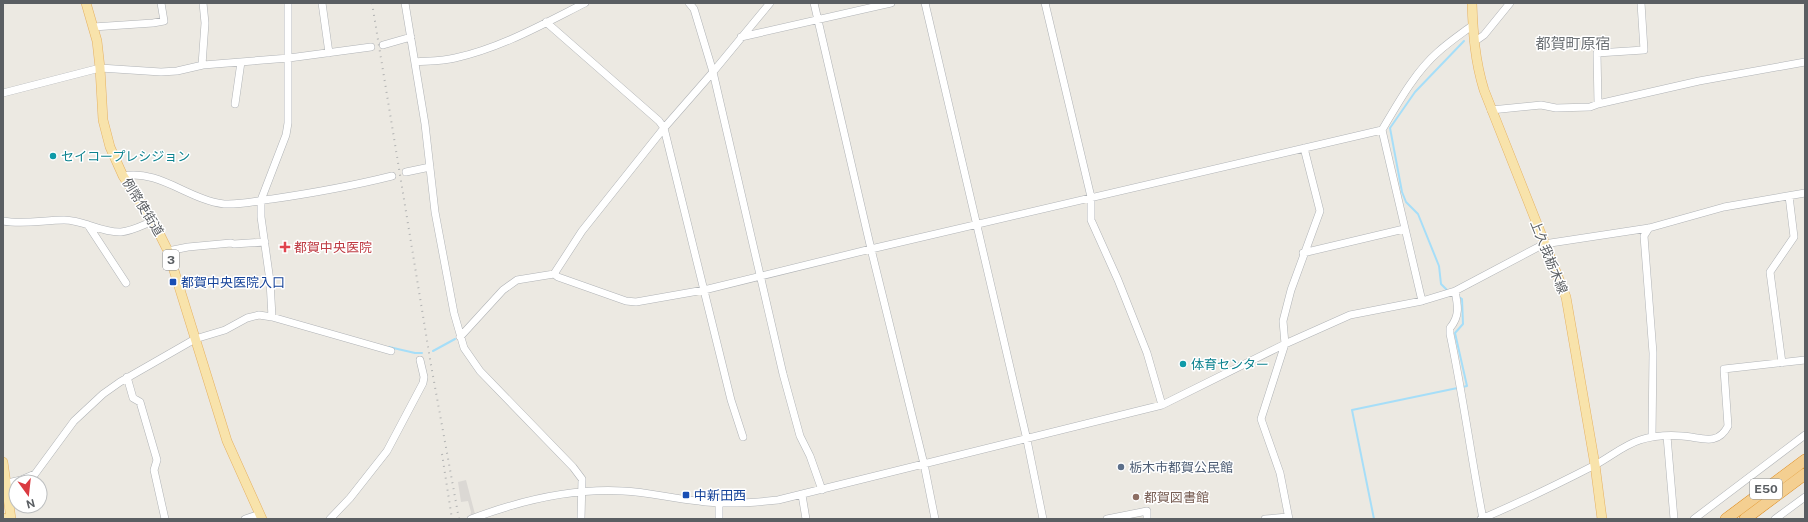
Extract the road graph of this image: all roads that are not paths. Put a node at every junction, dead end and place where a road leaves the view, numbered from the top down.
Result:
1 (86, 3) edge
2 (161, 3) edge
3 (203, 3) edge
4 (288, 3) edge
5 (322, 3) edge
6 (405, 3) edge
7 (585, 3) edge
8 (689, 3) edge
9 (770, 3) edge
10 (814, 3) edge
11 (891, 3) edge
12 (925, 3) edge
13 (1045, 3) edge
14 (1472, 3) edge
15 (1510, 3) edge
16 (1641, 3) edge
17 (818, 20) junction
18 (546, 22) junction
19 (1473, 25) junction
20 (93, 27) junction
21 (411, 37) junction
22 (741, 37) junction
23 (1474, 42) junction
24 (383, 45) dead end
25 (371, 47) dead end
26 (329, 52) junction
27 (289, 58) junction
28 (241, 62) junction
29 (416, 62) junction
30 (1805, 62) edge
31 (202, 65) junction
32 (100, 68) junction
33 (714, 72) junction
34 (3, 93) edge
35 (235, 104) dead end
36 (1598, 104) junction
37 (1491, 110) junction
38 (664, 128) junction
39 (1382, 130) junction
40 (1304, 148) junction
41 (430, 167) junction
42 (406, 172) dead end
43 (123, 176) junction
44 (392, 176) dead end
45 (1805, 192) edge
46 (1789, 196) junction
47 (1090, 197) junction
48 (261, 200) junction
49 (3, 221) edge
50 (152, 221) junction
51 (88, 225) junction
52 (977, 225) junction
53 (1649, 228) junction
54 (1404, 229) junction
55 (265, 242) junction
56 (1544, 244) junction
57 (871, 249) junction
58 (168, 251) junction
59 (1303, 253) junction
60 (554, 274) junction
61 (760, 277) junction
62 (126, 283) dead end
63 (704, 290) junction
64 (1455, 291) junction
65 (1422, 302) junction
66 (272, 317) junction
67 (460, 337) junction
68 (195, 339) junction
69 (1285, 344) junction
70 (391, 351) dead end
71 (420, 360) dead end
72 (1805, 360) edge
73 (1782, 363) junction
74 (127, 378) junction
75 (1162, 405) junction
76 (1805, 435) edge
77 (1652, 436) junction
78 (1667, 436) junction
79 (743, 437) dead end
80 (1026, 440) junction
81 (1805, 460) edge
82 (3, 462) edge
83 (924, 464) junction
84 (1595, 465) junction
85 (1805, 474) edge
86 (5, 484) edge
87 (822, 490) junction
88 (582, 491) junction
89 (802, 495) junction
90 (1805, 497) edge
91 (720, 503) junction
92 (261, 517) edge
93 (474, 518) edge
94 (1288, 518) edge
95 (11, 519) edge
96 (165, 519) edge
97 (245, 519) edge
98 (330, 519) edge
99 (581, 519) edge
100 (719, 519) edge
101 (806, 519) edge
102 (935, 519) edge
103 (1042, 519) edge
104 (1107, 519) edge
105 (1146, 519) edge
106 (1265, 519) edge
107 (1482, 519) edge
108 (1602, 519) edge
109 (1674, 519) edge
110 (1694, 519) edge
111 (1726, 519) edge
112 (1745, 519) edge
113 (1775, 519) edge

1 - 20 main road, 例幣使街道 / 3
2 - 20 street
3 - 31 street
4 - 27 street
5 - 26 street
6 - 21 street
7 - 18 street
8 - 33 street
9 - 22 street
10 - 17 street
11 - 17 street
12 - 52 street
13 - 47 street
14 - 19 main road, 上久我栃木線
15 - 23 street
16 - 36 street
17 - 22 street
17 - 57 street
18 - 29 street
18 - 38 street
19 - 23 main road, 上久我栃木線
19 - 39 street
20 - 32 main road, 例幣使街道 / 3
21 - 24 street
21 - 29 street
22 - 33 street
23 - 37 main road, 上久我栃木線
25 - 26 street
26 - 27 street
27 - 28 street
27 - 48 street
28 - 31 street
28 - 35 street
29 - 41 street
30 - 36 street
31 - 32 street
32 - 34 street
32 - 43 main road, 例幣使街道 / 3
33 - 38 street
33 - 61 street
36 - 37 street
37 - 56 main road, 上久我栃木線
38 - 60 street
38 - 63 street
39 - 40 street
39 - 54 street
40 - 47 street
40 - 59 street
41 - 42 street
41 - 67 street
43 - 48 street
43 - 50 main road, 例幣使街道 / 3
44 - 48 street
45 - 46 street
46 - 53 street
46 - 73 street
47 - 52 street
47 - 75 street
48 - 55 street
49 - 51 street
50 - 51 street
50 - 58 main road, 例幣使街道 / 3
51 - 62 street
52 - 57 street
52 - 80 street
53 - 56 street
53 - 77 street
54 - 59 street
54 - 65 street
55 - 58 street
55 - 66 street
56 - 64 street
56 - 84 main road, 上久我栃木線
57 - 61 street
57 - 83 street
58 - 68 main road, 例幣使街道 / 3
59 - 69 street
60 - 63 street
60 - 67 street
61 - 63 street
61 - 87 street
63 - 79 street
64 - 65 street
64 - 107 street
65 - 69 street
66 - 68 street
66 - 70 street
67 - 88 street
68 - 74 street
68 - 92 main road, 例幣使街道 / 3
69 - 75 street
69 - 94 street
71 - 98 street
72 - 73 street
73 - 78 street
74 - 86 street
74 - 96 street
75 - 80 street
76 - 110 street
77 - 78 street
77 - 84 street
78 - 109 street
80 - 83 street
80 - 103 street
81 - 111 highway, E50
82 - 86 main road
83 - 87 street
83 - 102 street
84 - 107 street
84 - 108 main road, 上久我栃木線
85 - 112 highway, E50
86 - 95 main road
87 - 89 street
88 - 91 street
88 - 93 street
88 - 99 street
89 - 91 street
89 - 101 street
90 - 113 street
91 - 100 street
92 - 97 street
94 - 106 street
104 - 105 street

